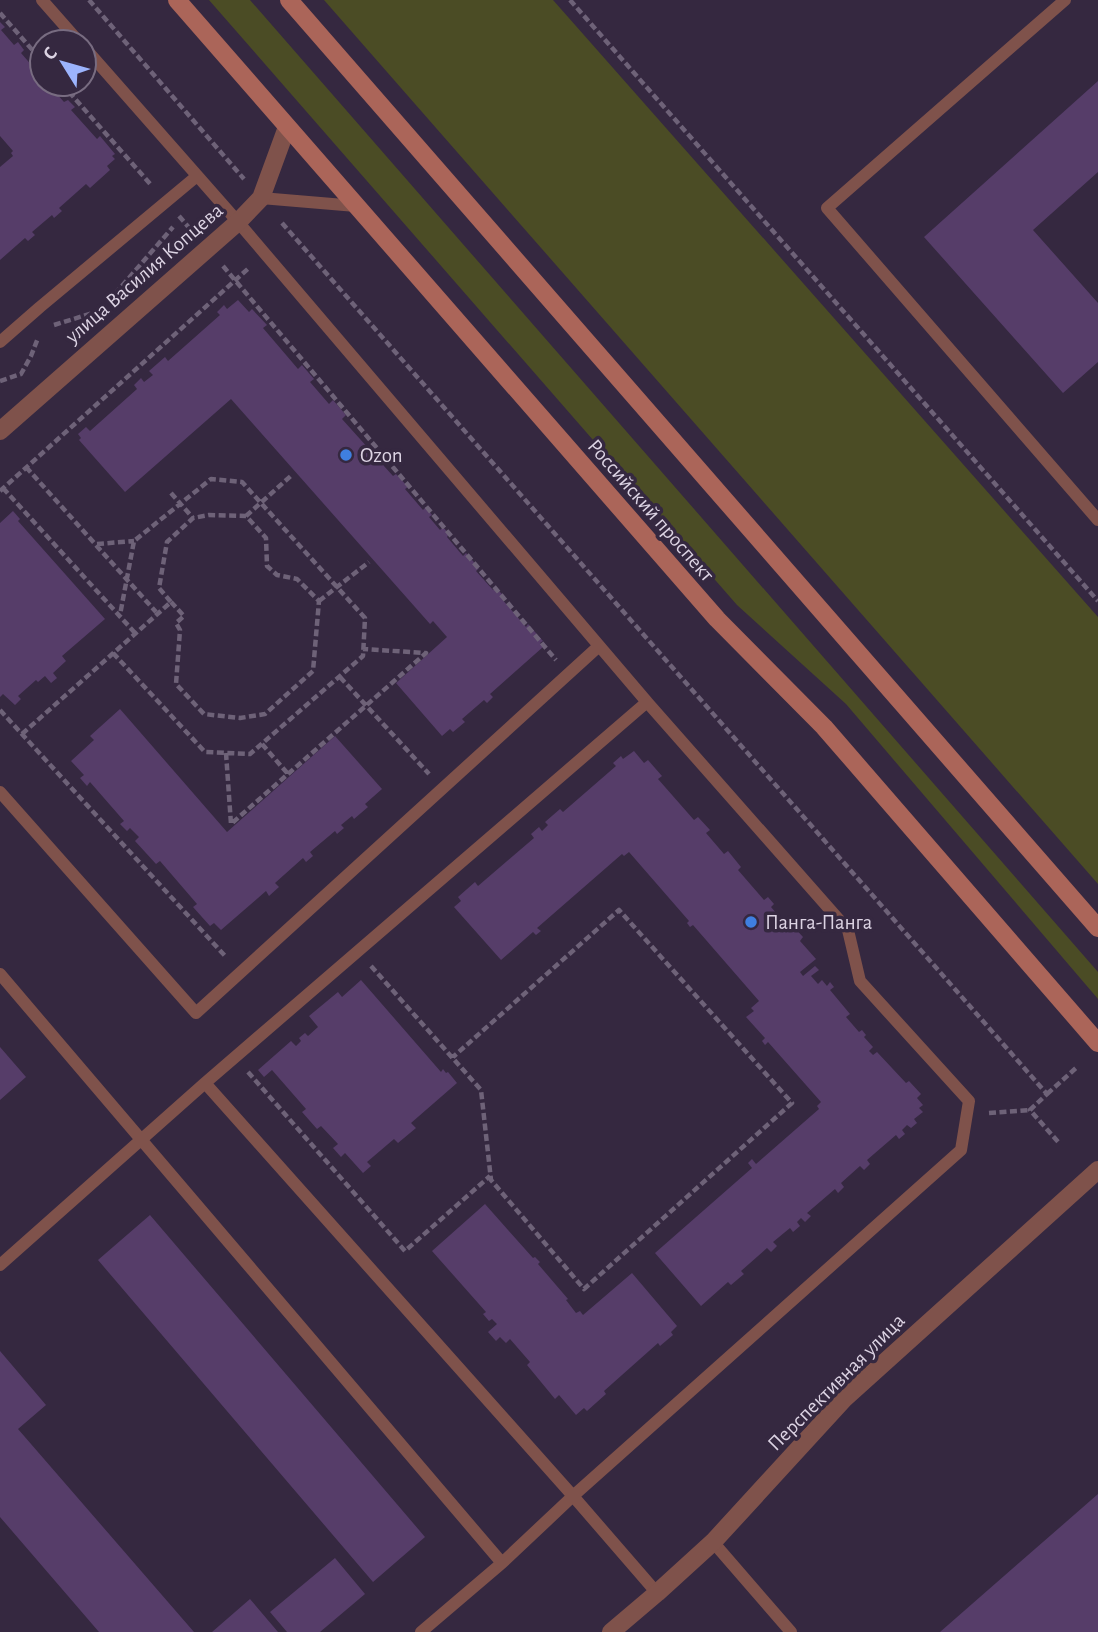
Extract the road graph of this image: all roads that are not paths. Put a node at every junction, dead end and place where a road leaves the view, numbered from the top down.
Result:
1 (43, 0) edge
2 (177, 0) edge
3 (289, 0) edge
4 (1065, 0) edge
5 (67, 28) edge
6 (98, 63) edge
7 (287, 127) junction
8 (197, 176) junction
9 (261, 198) junction
10 (356, 206) junction
11 (238, 222) junction
12 (0, 342) edge
13 (0, 431) edge
14 (1098, 520) edge
15 (599, 646) junction
16 (647, 702) junction
17 (0, 792) edge
18 (1098, 928) edge
19 (0, 974) edge
20 (1098, 1043) edge
21 (205, 1083) junction
22 (142, 1140) junction
23 (1098, 1170) edge
24 (0, 1265) edge
25 (573, 1496) junction
26 (713, 1542) junction
27 (502, 1563) junction
28 (657, 1593) junction
29 (421, 1632) edge
30 (611, 1632) edge
31 (791, 1632) edge

1 - 5 lane
2 - 7 main road, Российский проспект
3 - 18 main road
4 - 14 lane
6 - 8 lane
7 - 9 street, улица Василия Копцева
7 - 10 main road, Российский проспект
8 - 11 lane
8 - 12 lane
9 - 10 lane
9 - 11 street, улица Василия Копцева
10 - 20 main road, Российский проспект
11 - 13 street, улица Василия Копцева
11 - 15 lane
15 - 16 lane
15 - 17 lane
16 - 21 lane
16 - 25 lane
19 - 22 lane
21 - 22 lane
21 - 25 lane
22 - 24 lane
22 - 27 lane
23 - 26 street, Перспективная улица
25 - 27 lane
25 - 28 lane
26 - 28 street, Перспективная улица
26 - 31 lane
27 - 29 lane
28 - 30 street, Перспективная улица

